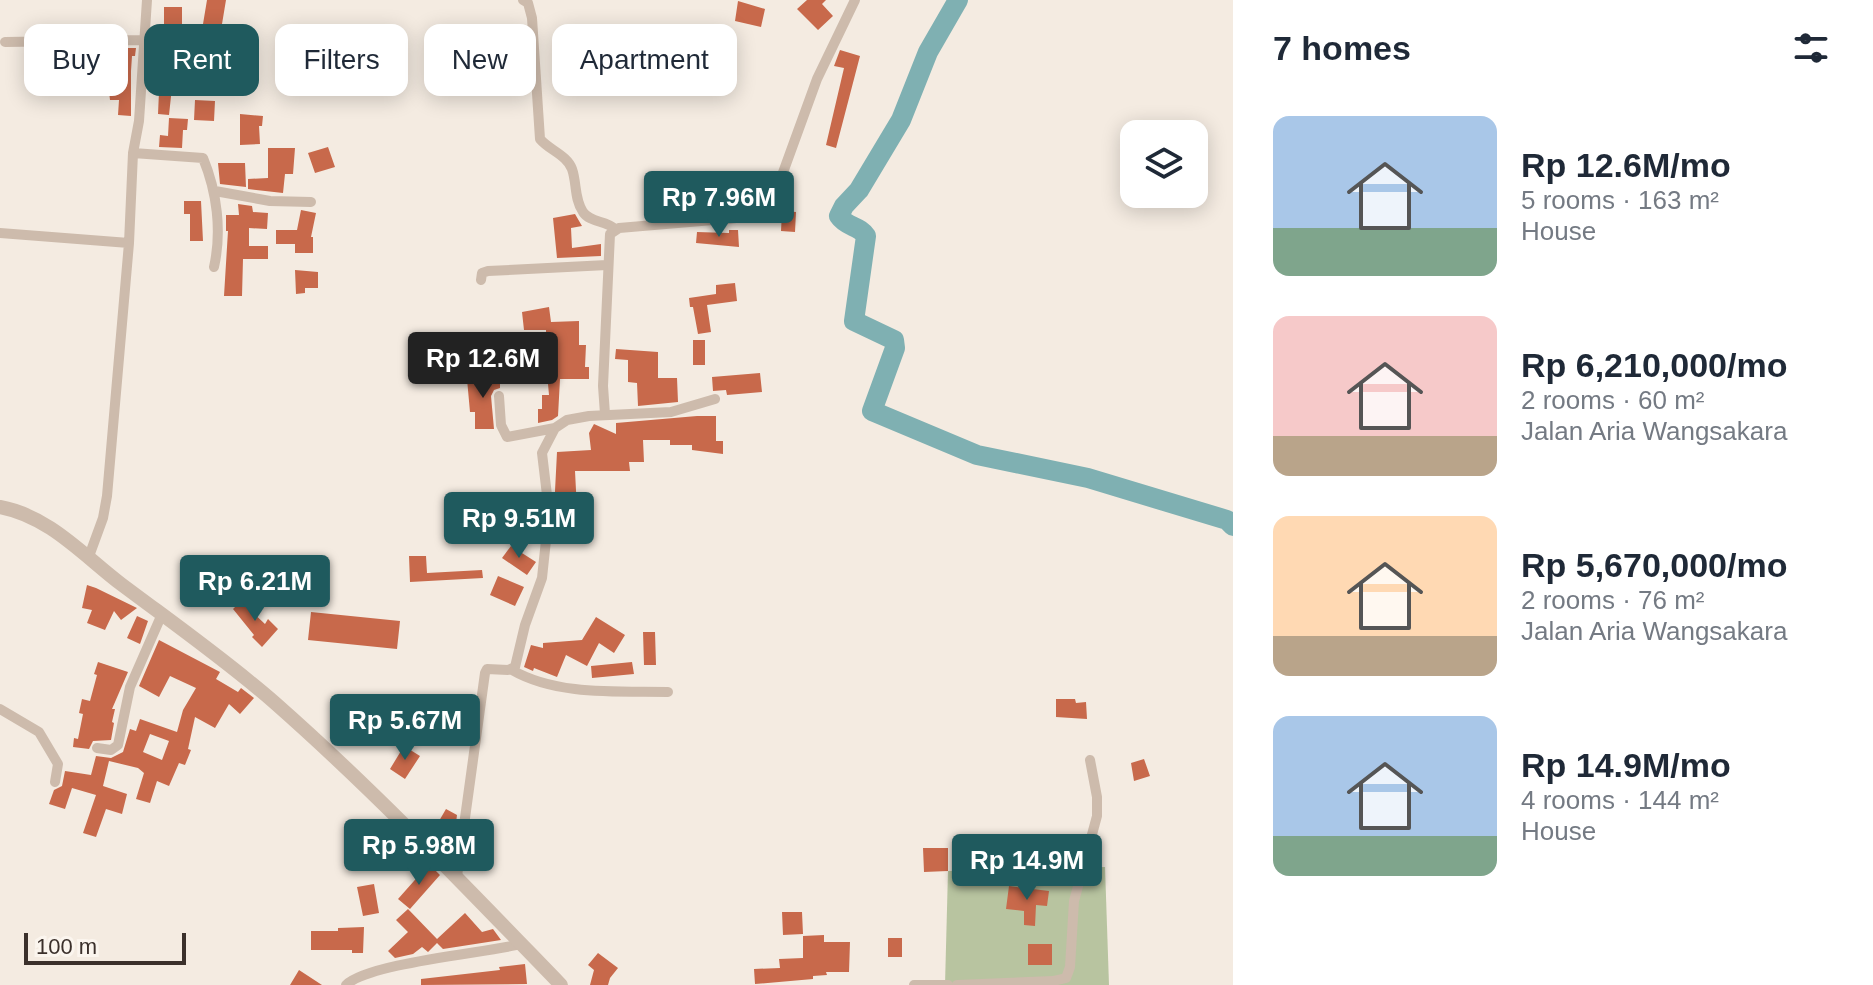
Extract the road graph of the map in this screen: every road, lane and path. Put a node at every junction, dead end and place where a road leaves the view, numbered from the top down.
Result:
1 (147, 0) edge
2 (523, 0) edge
3 (855, 0) edge
4 (146, 24) edge
5 (144, 40) edge
6 (5, 42) dead end
7 (144, 54) edge
8 (133, 153) junction
9 (215, 191) junction
10 (311, 202) dead end
11 (615, 229) junction
12 (0, 233) edge
13 (129, 243) junction
14 (607, 265) junction
15 (214, 267) dead end
16 (481, 280) dead end
17 (499, 396) dead end
18 (715, 399) dead end
19 (605, 414) junction
20 (555, 428) junction
21 (0, 507) edge
22 (88, 559) junction
23 (162, 614) junction
24 (512, 670) junction
25 (668, 692) dead end
26 (0, 709) edge
27 (97, 748) dead end
28 (1090, 760) dead end
29 (55, 782) dead end
30 (457, 876) junction
31 (522, 944) junction
32 (346, 985) edge
33 (561, 985) edge
34 (914, 985) edge
35 (948, 985) edge
36 (957, 985) edge

1 - 4 street
2 - 11 street
3 - 11 street
5 - 6 street
7 - 8 street
8 - 9 street
8 - 13 street
9 - 10 street
9 - 15 street
11 - 14 street
12 - 13 street
13 - 22 street
14 - 16 street
14 - 19 street
17 - 20 street
18 - 19 street
19 - 20 street
20 - 24 street
21 - 22 street
22 - 23 street
23 - 27 street
23 - 30 street
24 - 25 street
24 - 30 street
26 - 29 street
28 - 36 street
30 - 31 street
31 - 32 street
31 - 33 street
34 - 35 street

